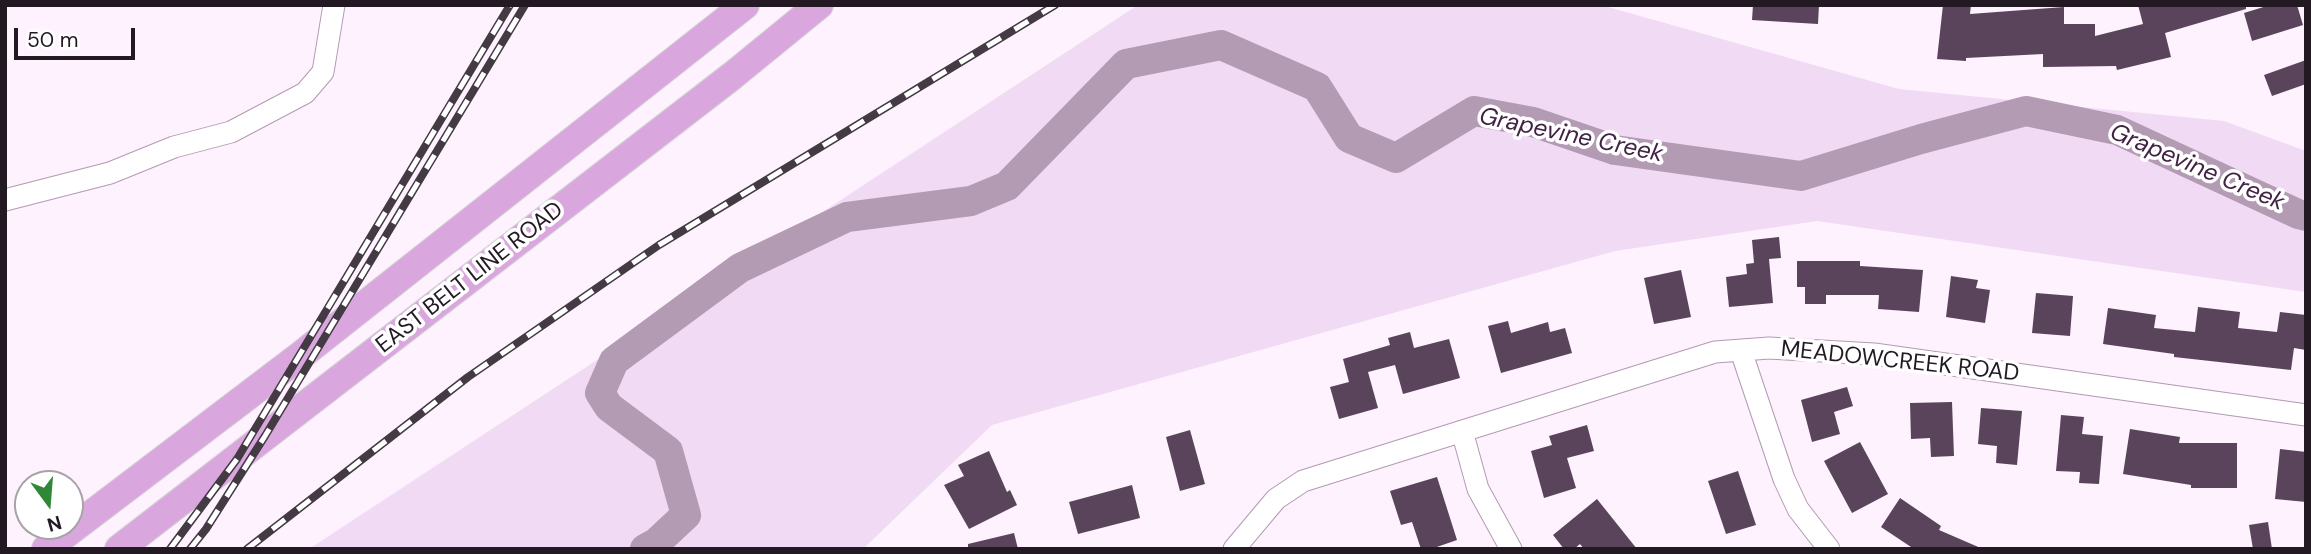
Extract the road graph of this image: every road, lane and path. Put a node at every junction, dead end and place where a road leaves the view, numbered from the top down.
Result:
1 (334, 5) edge
2 (745, 5) edge
3 (819, 5) edge
4 (548, 158) junction
5 (576, 195) junction
6 (5, 200) edge
7 (1741, 351) junction
8 (2306, 415) edge
9 (1462, 431) junction
10 (46, 549) edge
11 (119, 549) edge
12 (1234, 549) edge
13 (1511, 549) edge
14 (1829, 549) edge

1 - 6 street
2 - 4 main road, EAST BELT LINE ROAD
3 - 5 main road, EAST BELT LINE ROAD
4 - 5 main road
4 - 10 main road, EAST BELT LINE ROAD
5 - 11 main road, EAST BELT LINE ROAD
7 - 8 street, MEADOWCREEK ROAD
7 - 9 street, MEADOWCREEK ROAD
7 - 14 street
9 - 12 street, MEADOWCREEK ROAD
9 - 13 street

